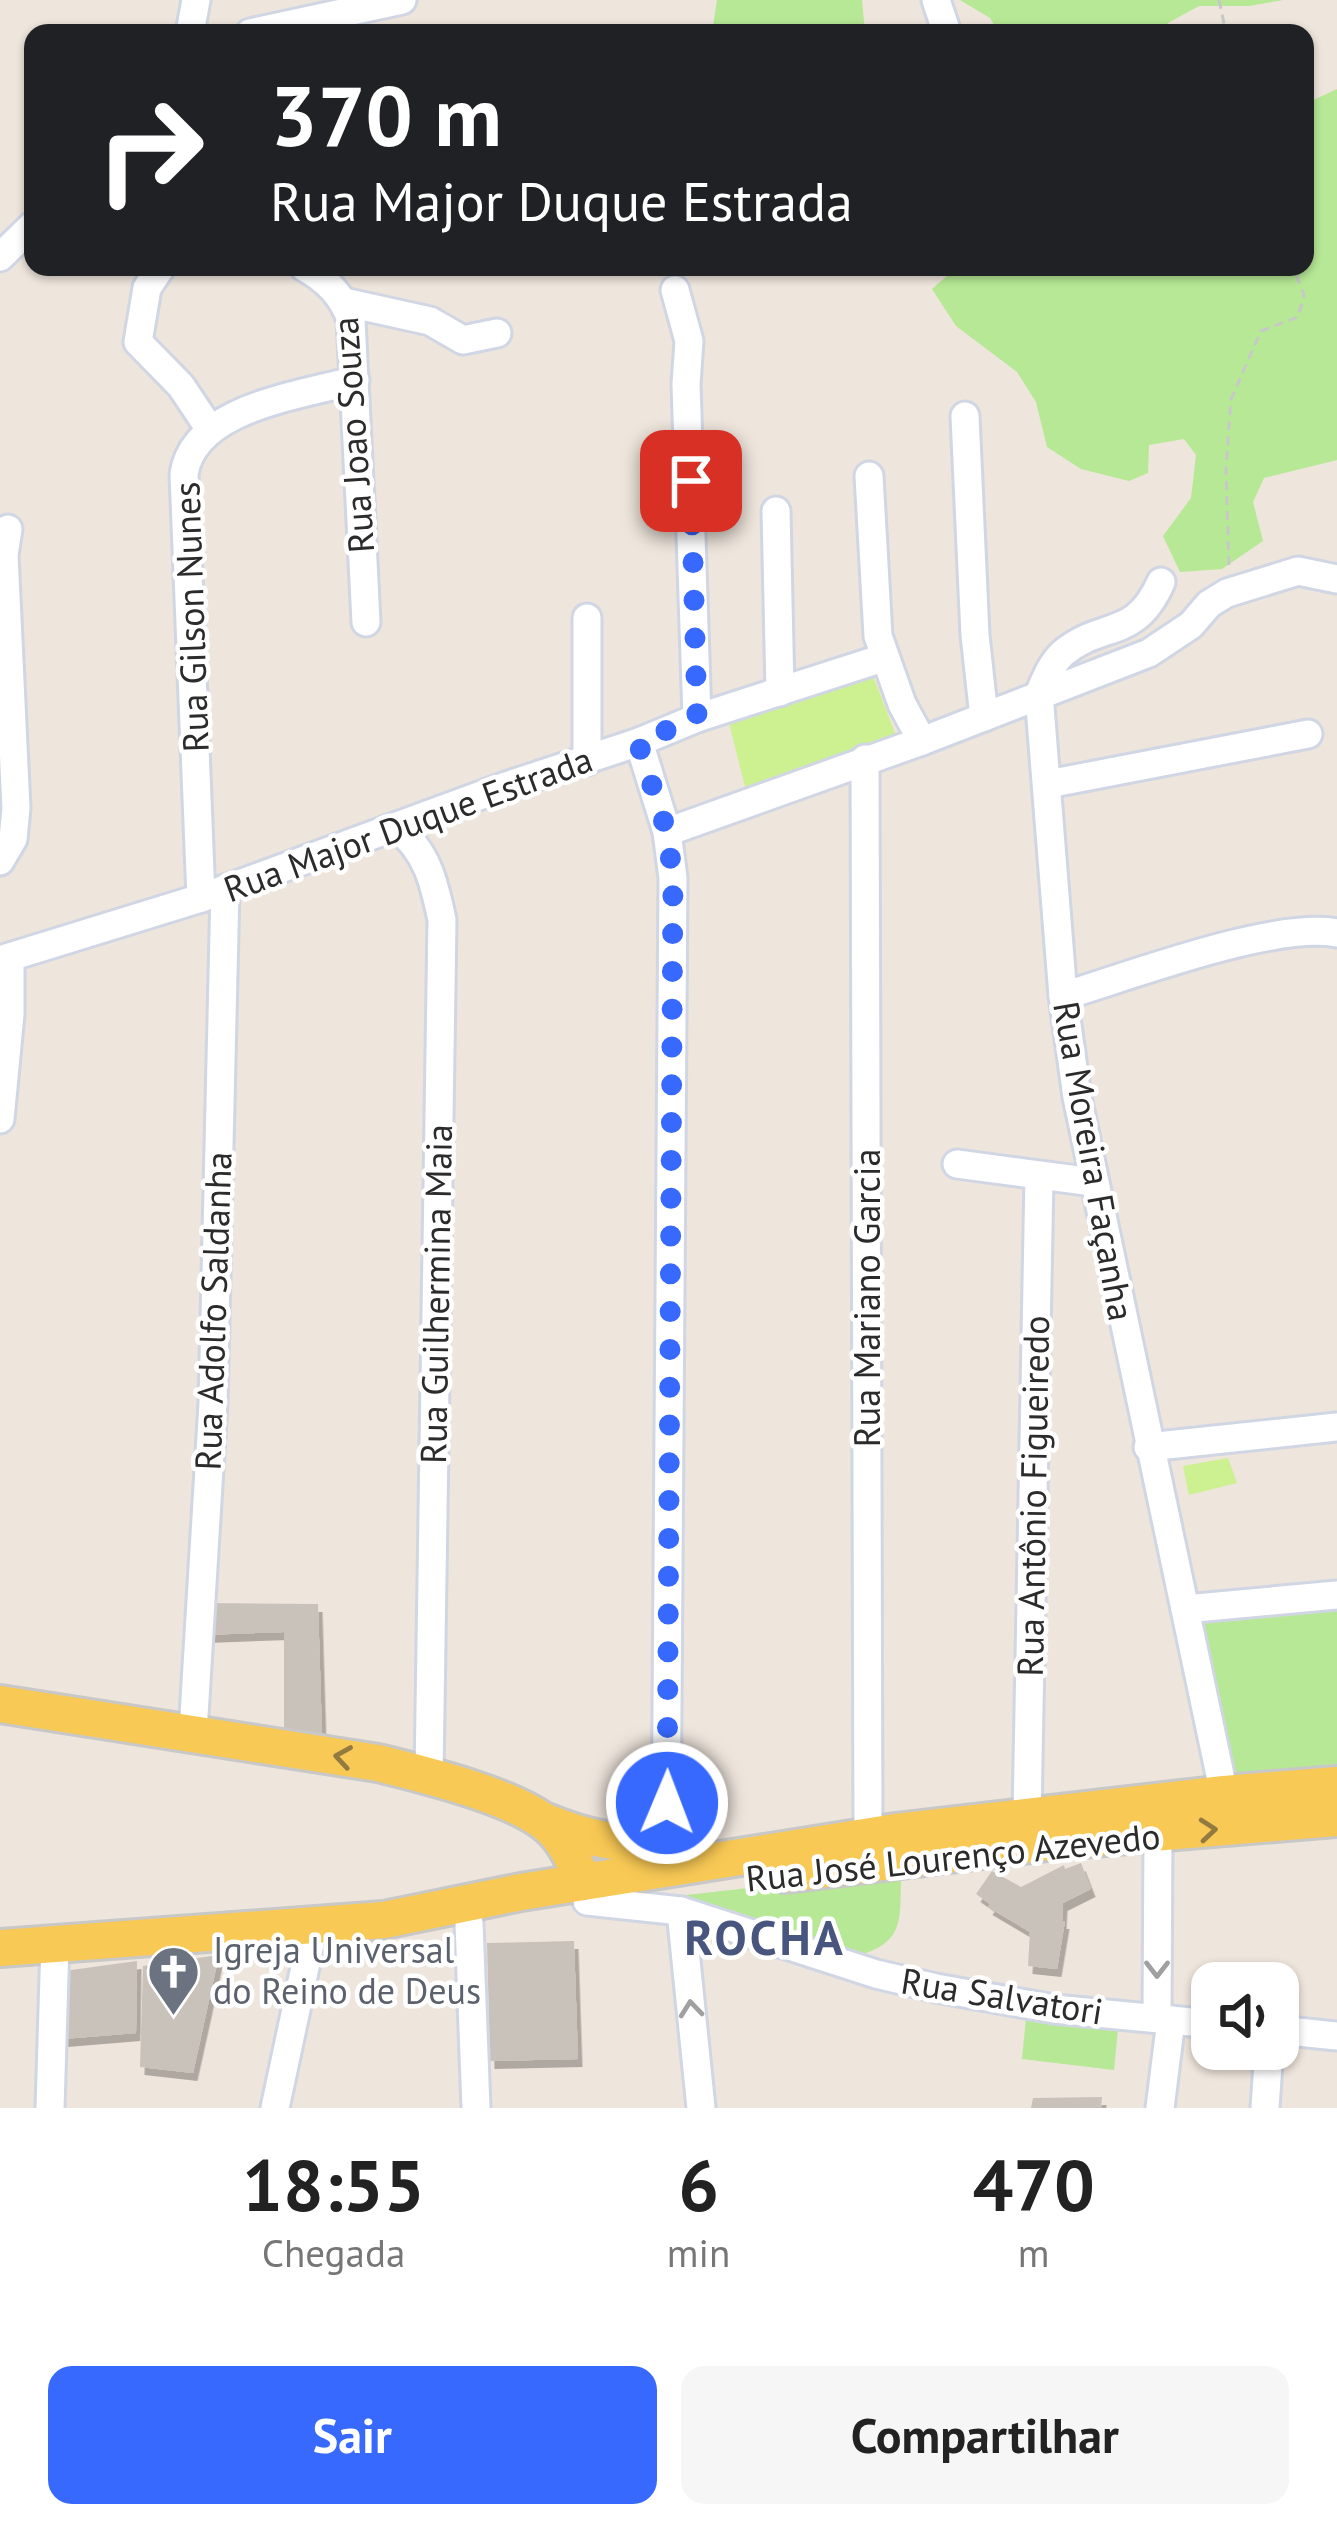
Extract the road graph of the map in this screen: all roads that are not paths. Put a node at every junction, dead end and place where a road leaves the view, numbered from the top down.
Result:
1 (402, 0) edge
2 (291, 24) edge
3 (24, 234) edge
4 (0, 257) edge
5 (154, 276) edge
6 (317, 276) edge
7 (675, 290) dead end
8 (344, 302) junction
9 (497, 333) dead end
10 (355, 380) junction
11 (965, 416) dead end
12 (209, 428) junction
13 (869, 476) dead end
14 (776, 511) dead end
15 (8, 530) dead end
16 (1337, 578) edge
17 (1161, 582) dead end
18 (587, 618) dead end
19 (366, 622) dead end
20 (883, 658) junction
21 (779, 692) junction
22 (1039, 694) junction
23 (984, 717) junction
24 (697, 718) junction
25 (1308, 734) dead end
26 (7, 737) edge
27 (922, 741) junction
28 (638, 742) junction
29 (865, 758) junction
30 (587, 761) junction
31 (1048, 784) junction
32 (396, 826) junction
33 (667, 832) junction
34 (0, 861) edge
35 (213, 893) junction
36 (1337, 933) edge
37 (5, 959) edge
38 (1064, 996) junction
39 (5, 1015) edge
40 (0, 1119) edge
41 (957, 1164) dead end
42 (1040, 1176) junction
43 (1093, 1182) junction
44 (1337, 1427) edge
45 (1148, 1448) junction
46 (1337, 1595) edge
47 (1185, 1609) junction
48 (0, 1704) edge
49 (193, 1732) junction
50 (429, 1775) junction
51 (1337, 1785) edge
52 (1223, 1794) junction
53 (1028, 1816) junction
54 (1337, 1818) edge
55 (546, 1822) junction
56 (1158, 1835) junction
57 (858, 1839) junction
58 (666, 1846) junction
59 (585, 1892) junction
60 (680, 1911) junction
61 (384, 1920) junction
62 (470, 1923) junction
63 (314, 1925) junction
64 (55, 1943) junction
65 (0, 1948) edge
66 (1164, 2019) junction
67 (1191, 2022) edge
68 (1299, 2032) edge
69 (1337, 2036) edge
70 (1268, 2070) edge
71 (50, 2108) edge
72 (275, 2108) edge
73 (476, 2108) edge
74 (701, 2108) edge
75 (1160, 2108) edge
76 (1265, 2108) edge

1 - 2 street
3 - 4 street
5 - 12 street
6 - 8 street, Rua Joao Souza
7 - 24 street
8 - 9 street
8 - 10 street, Rua Joao Souza
10 - 12 street, Rua Gilson Nunes
10 - 19 street, Rua Joao Souza
11 - 23 street
12 - 35 street, Rua Gilson Nunes
13 - 20 street
14 - 21 street
15 - 26 street
16 - 22 street
17 - 22 street
18 - 30 street
20 - 21 street, Rua Major Duque Estrada
20 - 27 street
21 - 24 street, Rua Major Duque Estrada
22 - 23 street
22 - 31 street, Rua Moreira Façanha
23 - 27 street
24 - 28 street, Rua Major Duque Estrada
25 - 31 street
26 - 34 street
27 - 29 street
28 - 30 street, Rua Major Duque Estrada
28 - 33 street
29 - 33 street
29 - 57 street, Rua Mariano Garcia
30 - 32 street, Rua Major Duque Estrada
31 - 38 street, Rua Moreira Façanha
32 - 35 street, Rua Major Duque Estrada
32 - 50 street, Rua Guilhermina Maia
33 - 58 street
35 - 37 street, Rua Major Duque Estrada
35 - 49 street, Rua Adolfo Saldanha
36 - 38 street
37 - 39 street
38 - 43 street, Rua Moreira Façanha
39 - 40 street
41 - 42 street
42 - 43 street
42 - 53 street, Rua Antônio Figueiredo
43 - 45 street, Rua Moreira Façanha
44 - 45 street
45 - 47 street, Rua Moreira Façanha
46 - 47 street
47 - 52 street, Rua Moreira Façanha
48 - 49 main road
50 -> 49 main road
50 - 55 main road
51 - 52 main road, Rua José Lourenço Azevedo
52 - 53 main road, Rua José Lourenço Azevedo
53 - 57 main road, Rua José Lourenço Azevedo
56 -> 54 main road, Rua José Lourenço Azevedo
55 - 58 main road
55 - 59 main road
56 - 59 main road, Rua José Lourenço Azevedo
56 -> 66 street
57 - 58 main road
57 - 59 main road, Rua José Lourenço Azevedo
59 - 60 street, Rua Salvatori
59 - 61 main road, Rua José Lourenço Azevedo
59 - 62 main road, Rua José Lourenço Azevedo
60 - 66 street, Rua Salvatori
74 -> 60 street
61 - 62 main road, Rua José Lourenço Azevedo
61 - 63 main road
62 - 73 street
63 - 64 main road
63 - 72 street
64 - 65 main road
64 - 71 street
66 - 67 street, Rua Salvatori
66 - 75 street
68 - 69 street
70 - 76 street

